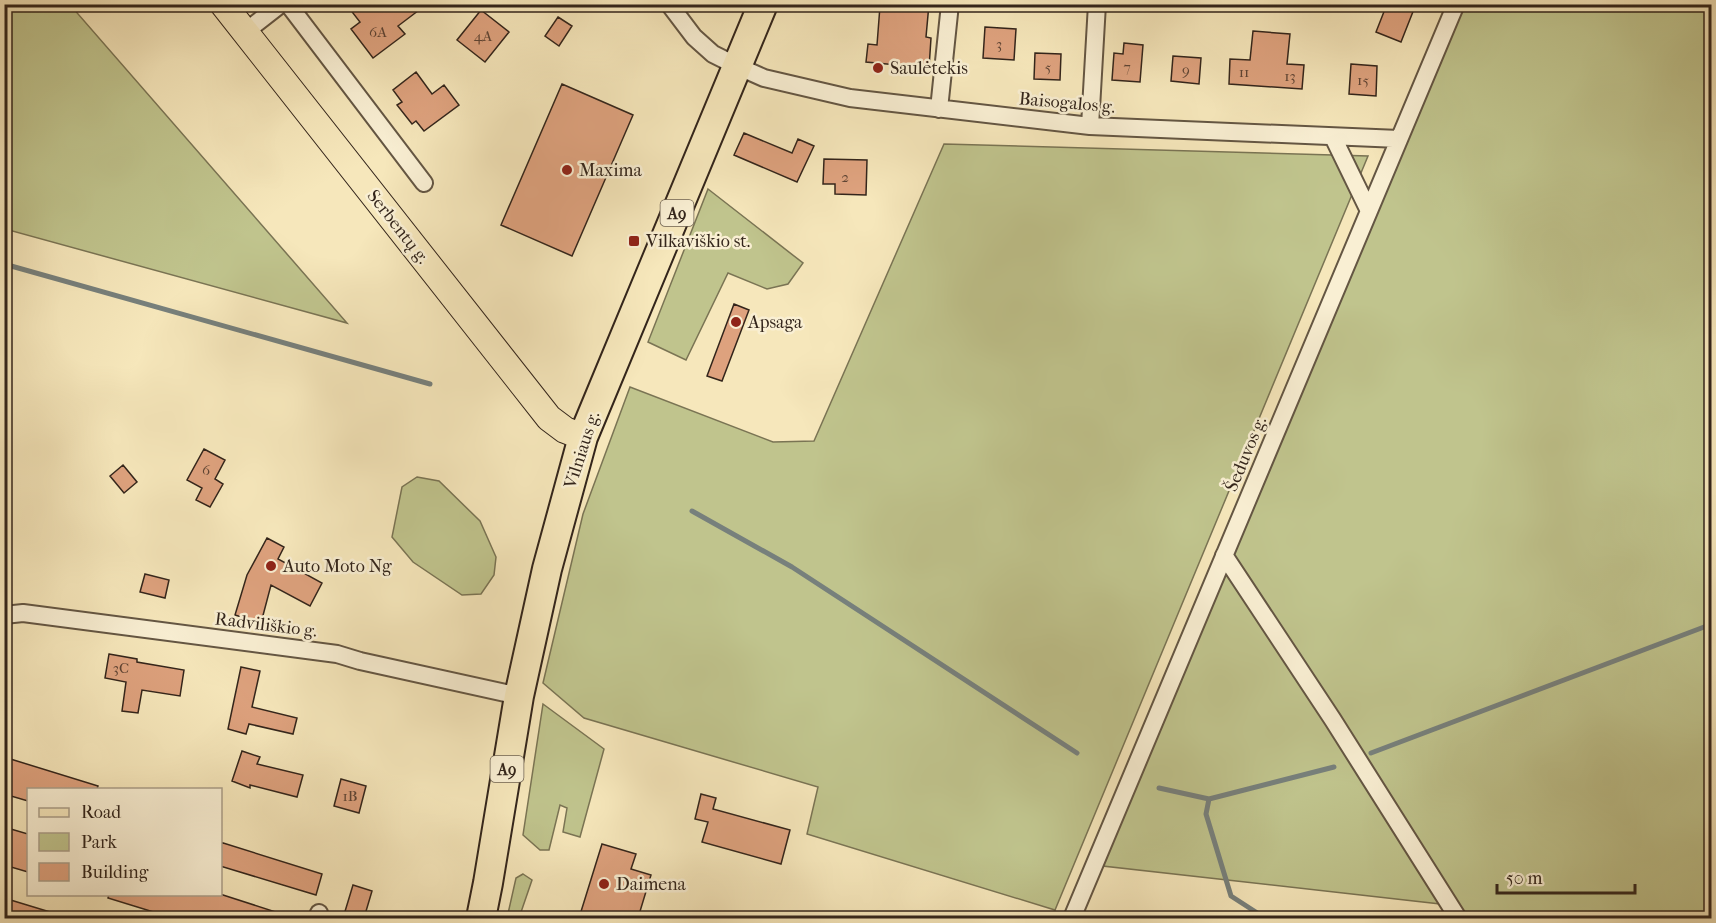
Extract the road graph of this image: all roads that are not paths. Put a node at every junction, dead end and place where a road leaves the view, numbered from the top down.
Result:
1 (223, 4) edge
2 (280, 4) edge
3 (288, 4) edge
4 (669, 4) edge
5 (763, 4) edge
6 (950, 4) edge
7 (1097, 4) edge
8 (1456, 4) edge
9 (245, 32) junction
10 (737, 66) junction
11 (939, 109) junction
12 (1090, 126) junction
13 (1334, 137) junction
14 (1399, 139) junction
15 (424, 183) dead end
16 (1369, 211) junction
17 (583, 437) junction
18 (1224, 555) junction
19 (4, 615) edge
20 (519, 696) junction
21 (481, 918) edge
22 (1072, 918) edge
23 (1458, 918) edge

1 - 9 main road, Serbentų g.
2 - 9 street
3 - 15 street
4 - 10 street, Baisogalos g.
5 - 10 highway, Vilniaus g. / A9
6 - 11 street
7 - 12 street
8 - 14 street, Šeduvos g.
9 - 17 main road, Serbentų g.
10 - 11 street, Baisogalos g.
10 - 17 highway, Vilniaus g. / A9
11 - 12 street, Baisogalos g.
12 - 13 street, Baisogalos g.
13 - 14 street, Baisogalos g.
13 - 16 street
14 - 16 street, Šeduvos g.
16 - 18 street, Šeduvos g.
17 - 20 highway, Vilniaus g. / A9
18 - 22 street, Šeduvos g.
18 - 23 street
19 - 20 street, Radviliškio g.
20 - 21 highway, Vilniaus g. / A9

